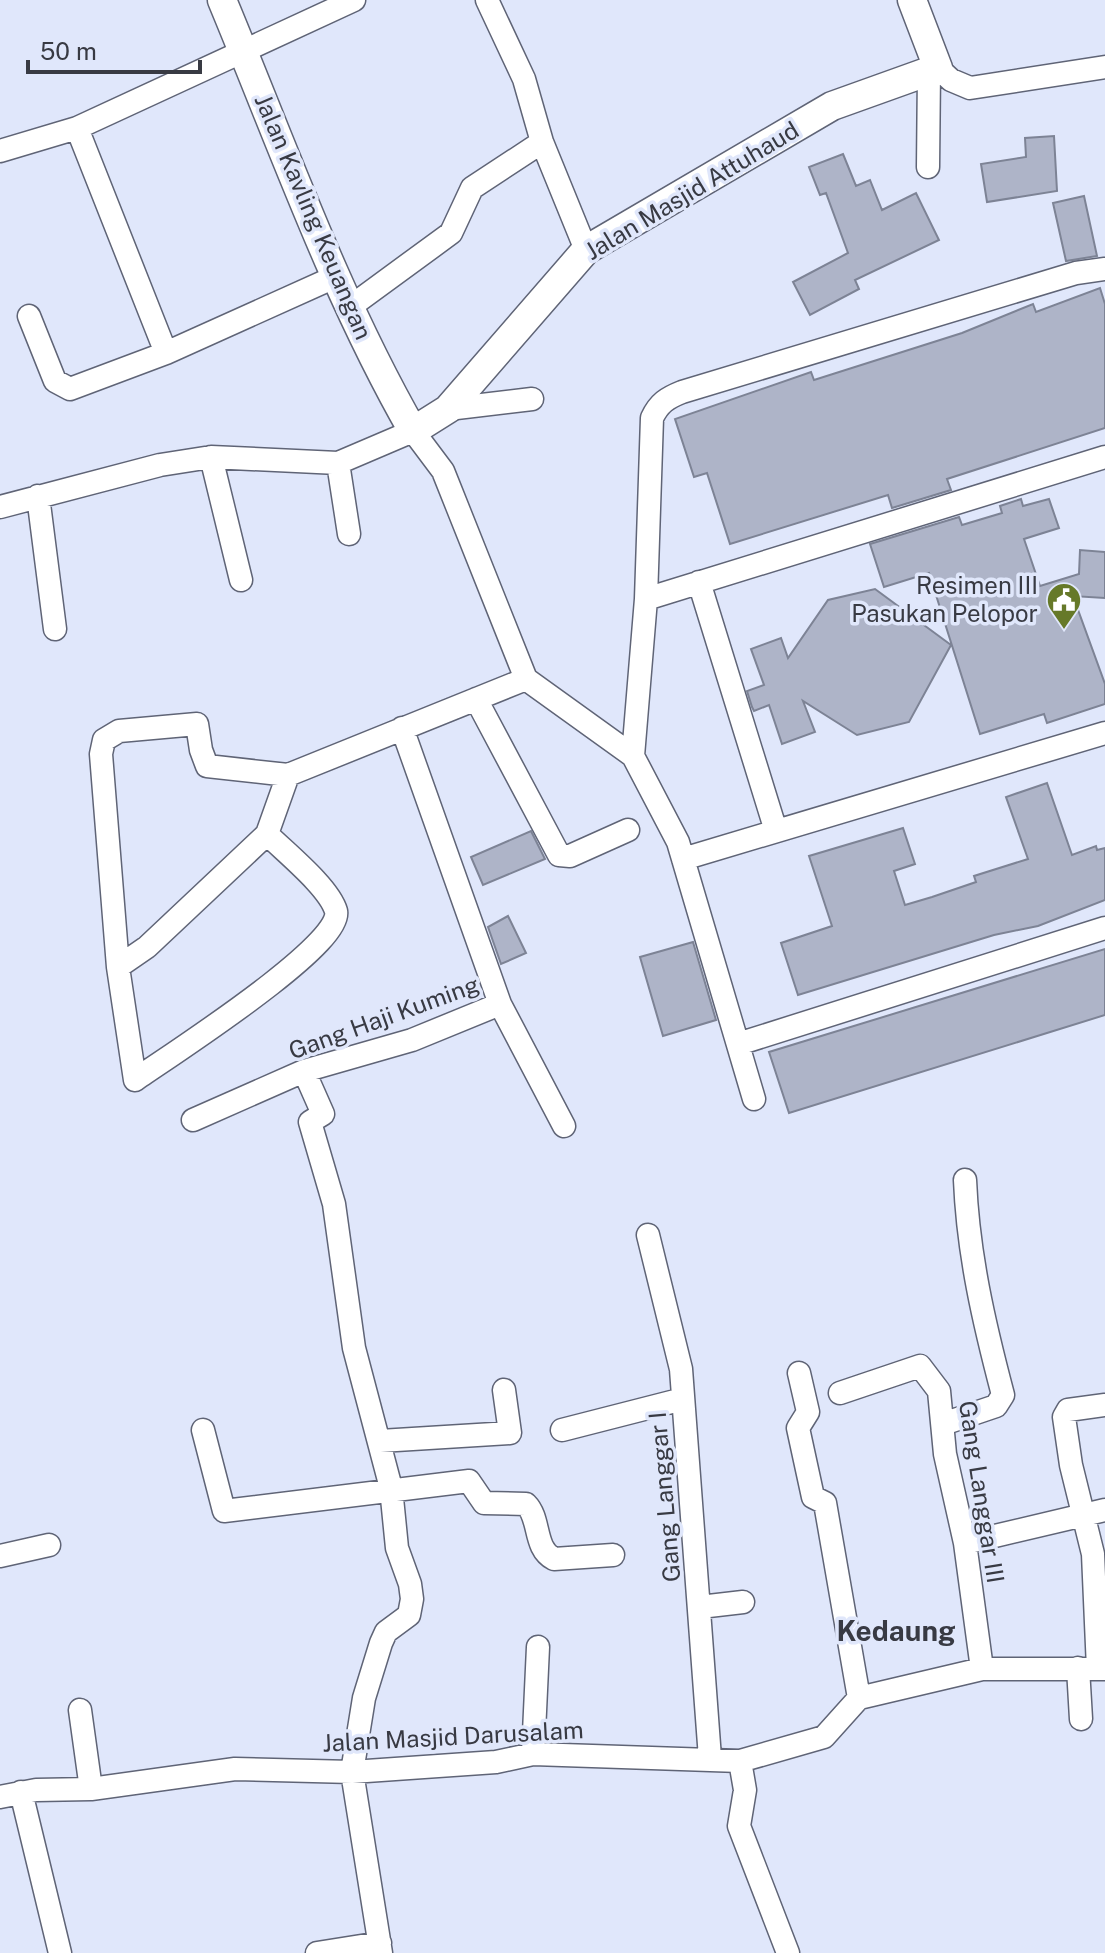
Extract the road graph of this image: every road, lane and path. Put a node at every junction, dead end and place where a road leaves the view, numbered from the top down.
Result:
1 (222, 0) edge
2 (354, 0) edge
3 (487, 0) edge
4 (912, 0) edge
5 (243, 51) junction
6 (1105, 67) edge
7 (934, 70) junction
8 (77, 128) junction
9 (542, 142) junction
10 (0, 151) edge
11 (928, 167) dead end
12 (586, 250) junction
13 (1105, 269) edge
14 (337, 276) junction
15 (350, 307) junction
16 (29, 316) dead end
17 (166, 353) junction
18 (532, 399) dead end
19 (448, 409) junction
20 (413, 431) junction
21 (211, 457) junction
22 (1105, 457) edge
23 (338, 463) junction
24 (38, 496) junction
25 (0, 507) edge
26 (349, 534) dead end
27 (241, 580) dead end
28 (699, 582) junction
29 (646, 599) junction
30 (55, 629) dead end
31 (526, 679) junction
32 (476, 699) junction
33 (402, 728) junction
34 (1105, 733) edge
35 (633, 756) junction
36 (288, 775) junction
37 (628, 830) dead end
38 (776, 831) junction
39 (267, 834) junction
40 (683, 859) junction
41 (1105, 928) edge
42 (118, 967) junction
43 (500, 1004) junction
44 (738, 1044) junction
45 (304, 1071) junction
46 (754, 1099) dead end
47 (193, 1120) dead end
48 (564, 1126) dead end
49 (965, 1180) dead end
50 (648, 1235) dead end
51 (799, 1373) dead end
52 (504, 1390) dead end
53 (840, 1393) dead end
54 (683, 1399) junction
55 (1105, 1405) edge
56 (943, 1424) junction
57 (203, 1430) dead end
58 (562, 1430) dead end
59 (380, 1441) junction
60 (391, 1488) junction
61 (1095, 1512) edge
62 (965, 1543) junction
63 (49, 1545) dead end
64 (613, 1555) dead end
65 (0, 1556) edge
66 (743, 1602) dead end
67 (700, 1607) junction
68 (538, 1647) dead end
69 (982, 1669) junction
70 (1093, 1669) edge
71 (859, 1698) junction
72 (80, 1710) dead end
73 (1081, 1719) dead end
74 (533, 1754) junction
75 (710, 1758) junction
76 (740, 1761) junction
77 (352, 1772) junction
78 (91, 1789) junction
79 (6, 1795) edge
80 (380, 1948) edge
81 (60, 1953) edge
82 (317, 1953) edge
83 (788, 1953) edge

1 - 5 street, Jalan Kavling Keuangan
2 - 5 street
3 - 9 street
4 - 7 street
5 - 8 street
5 - 14 street, Jalan Kavling Keuangan
6 - 7 street
7 - 11 street
7 - 12 street, Jalan Masjid Attuhaud
8 - 10 street
8 - 17 street
9 - 12 street
9 - 15 street
12 - 19 street, Jalan Masjid Attuhaud
13 - 29 street
14 - 15 street, Jalan Kavling Keuangan
14 - 17 street
15 - 20 street, Jalan Kavling Keuangan
16 - 17 street
18 - 19 street
19 - 20 street, Jalan Masjid Attuhaud
20 - 23 street
20 - 31 street
21 - 23 street
21 - 24 street
21 - 27 street
22 - 28 street
23 - 26 street
24 - 25 street
24 - 30 street
28 - 29 street
28 - 38 street
29 - 35 street
31 - 32 street
31 - 35 street
32 - 33 street
32 - 37 street
33 - 36 street
33 - 43 street, Gang Haji Kuming
34 - 38 street
35 - 40 street
36 - 39 street
36 - 42 street
38 - 40 street
39 - 42 street
39 - 42 street
40 - 44 street
41 - 44 street
43 - 45 street, Gang Haji Kuming
43 - 48 street
44 - 46 street
45 - 47 street, Gang Haji Kuming
45 - 59 street
49 - 56 street
50 - 54 street, Gang Langgar I
51 - 71 street
52 - 59 street
53 - 56 street, Gang Langgar III
54 - 58 street
54 - 67 street, Gang Langgar I
55 - 61 street
56 - 62 street, Gang Langgar III
57 - 60 street
59 - 60 street
60 - 64 street
60 - 77 street
61 - 62 street
61 - 70 street
62 - 69 street, Gang Langgar III
63 - 65 street
66 - 67 street
67 - 75 street, Gang Langgar I
68 - 74 street
69 - 70 street
69 - 71 street
70 - 73 street
71 - 76 street, Jalan Masjid Darusalam
72 - 78 street
74 - 75 street, Jalan Masjid Darusalam
74 - 77 street, Jalan Masjid Darusalam
75 - 76 street, Jalan Masjid Darusalam
76 - 83 street
77 - 78 street, Jalan Masjid Darusalam
77 - 80 street
78 - 79 street, Jalan Masjid Darusalam
79 - 81 street
80 - 82 street

